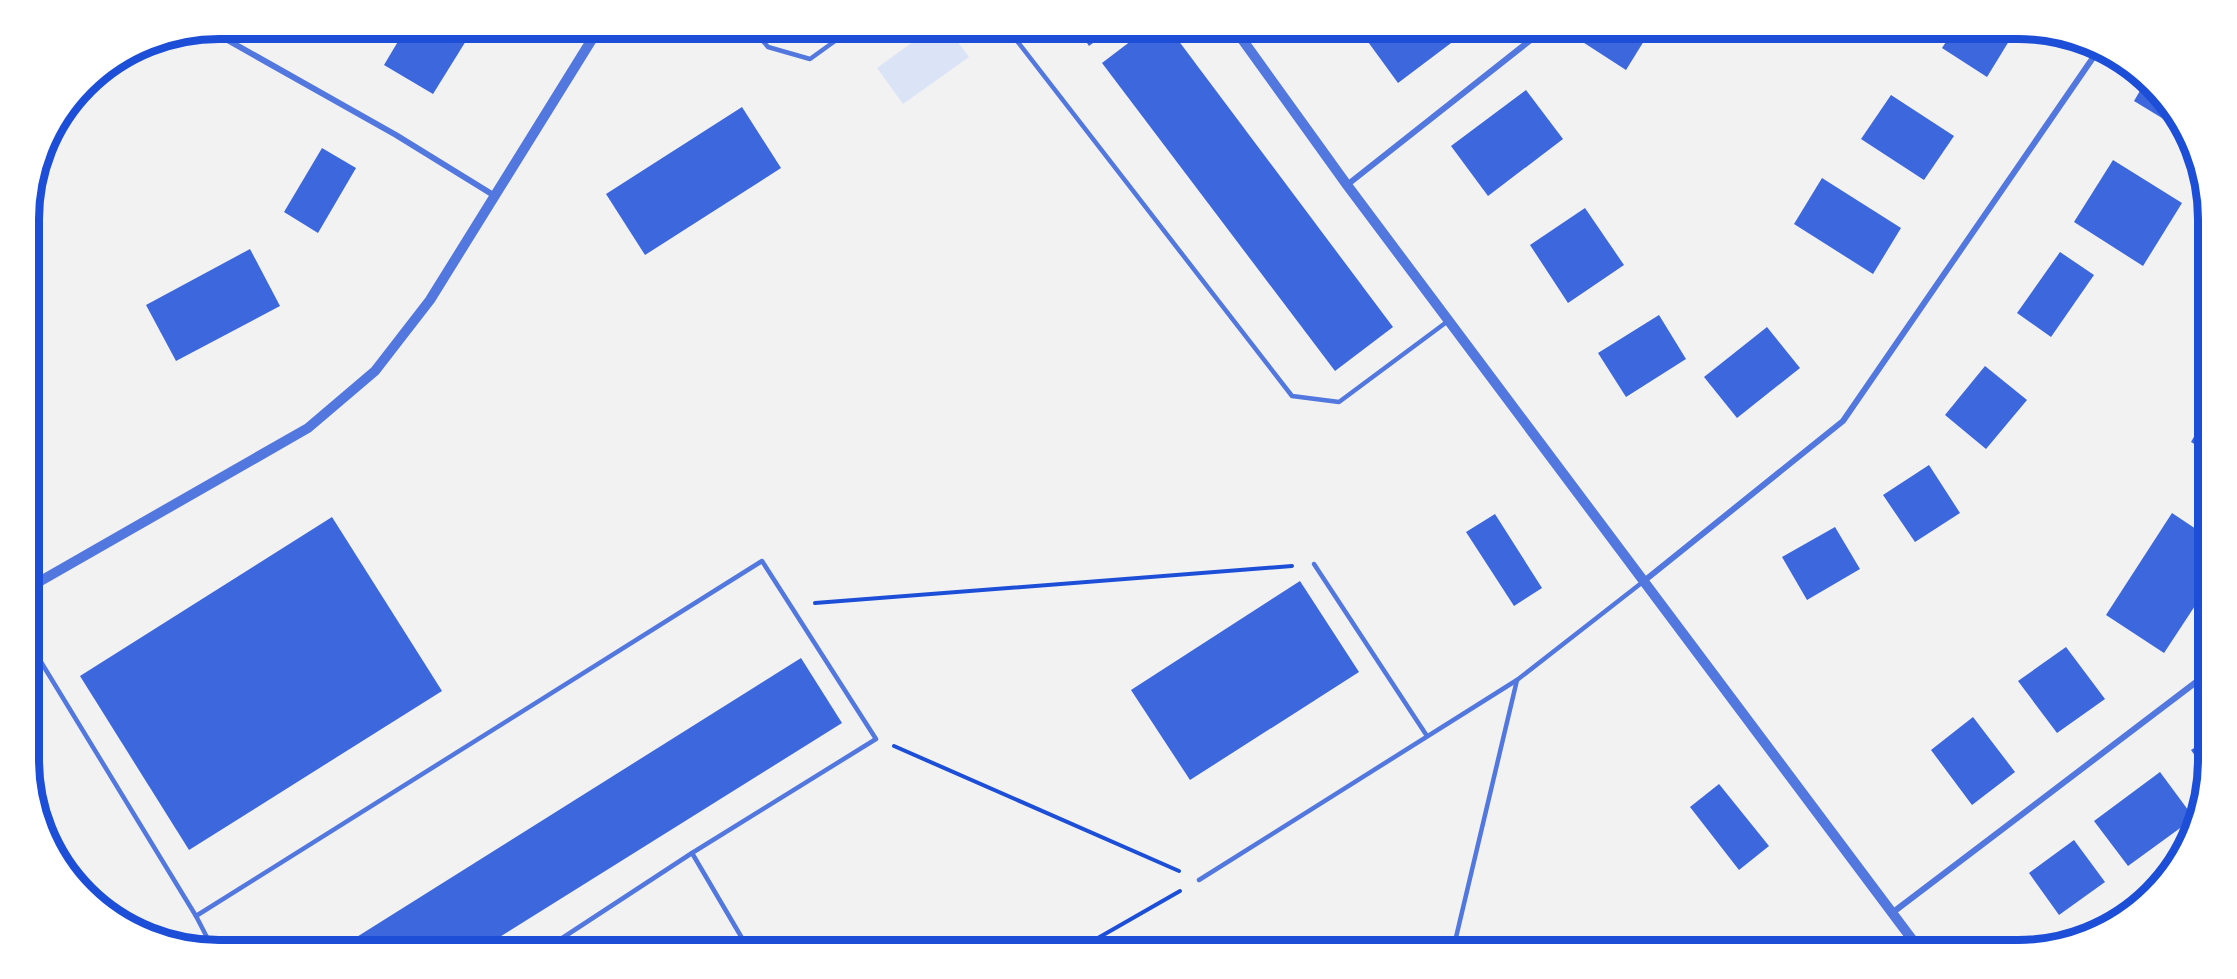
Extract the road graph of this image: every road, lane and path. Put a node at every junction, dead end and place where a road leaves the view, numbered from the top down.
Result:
1 (226, 39) edge
2 (592, 39) edge
3 (761, 39) edge
4 (838, 39) edge
5 (1016, 39) edge
6 (1242, 39) edge
7 (1532, 39) edge
8 (2093, 56) edge
9 (1347, 185) junction
10 (495, 196) junction
11 (1448, 320) junction
12 (1314, 564) joint
13 (1644, 581) junction
14 (39, 582) edge
15 (790, 605) junction
16 (41, 662) dead end
17 (1517, 680) junction
18 (2198, 681) edge
19 (1427, 736) junction
20 (876, 739) junction
21 (692, 853) junction
22 (1199, 880) junction
23 (1892, 913) junction
24 (196, 916) junction
25 (208, 940) edge
26 (559, 940) edge
27 (744, 940) edge
28 (1094, 940) edge
29 (1455, 940) edge
30 (1912, 940) edge

1 - 10 street
2 - 10 street
3 - 4 lane
5 - 11 lane
6 - 9 street
7 - 9 street
8 - 13 street
9 - 11 street
10 - 14 street
11 - 13 street
12 - 15 path
12 - 19 lane
13 - 17 lane
13 - 23 street
15 - 20 lane
15 - 24 lane
16 - 24 lane
17 - 19 lane
17 - 29 lane
18 - 23 street
19 - 22 lane
20 - 21 lane
20 - 22 path
21 - 26 lane
21 - 27 lane
22 - 28 path
23 - 30 street
24 - 25 lane

